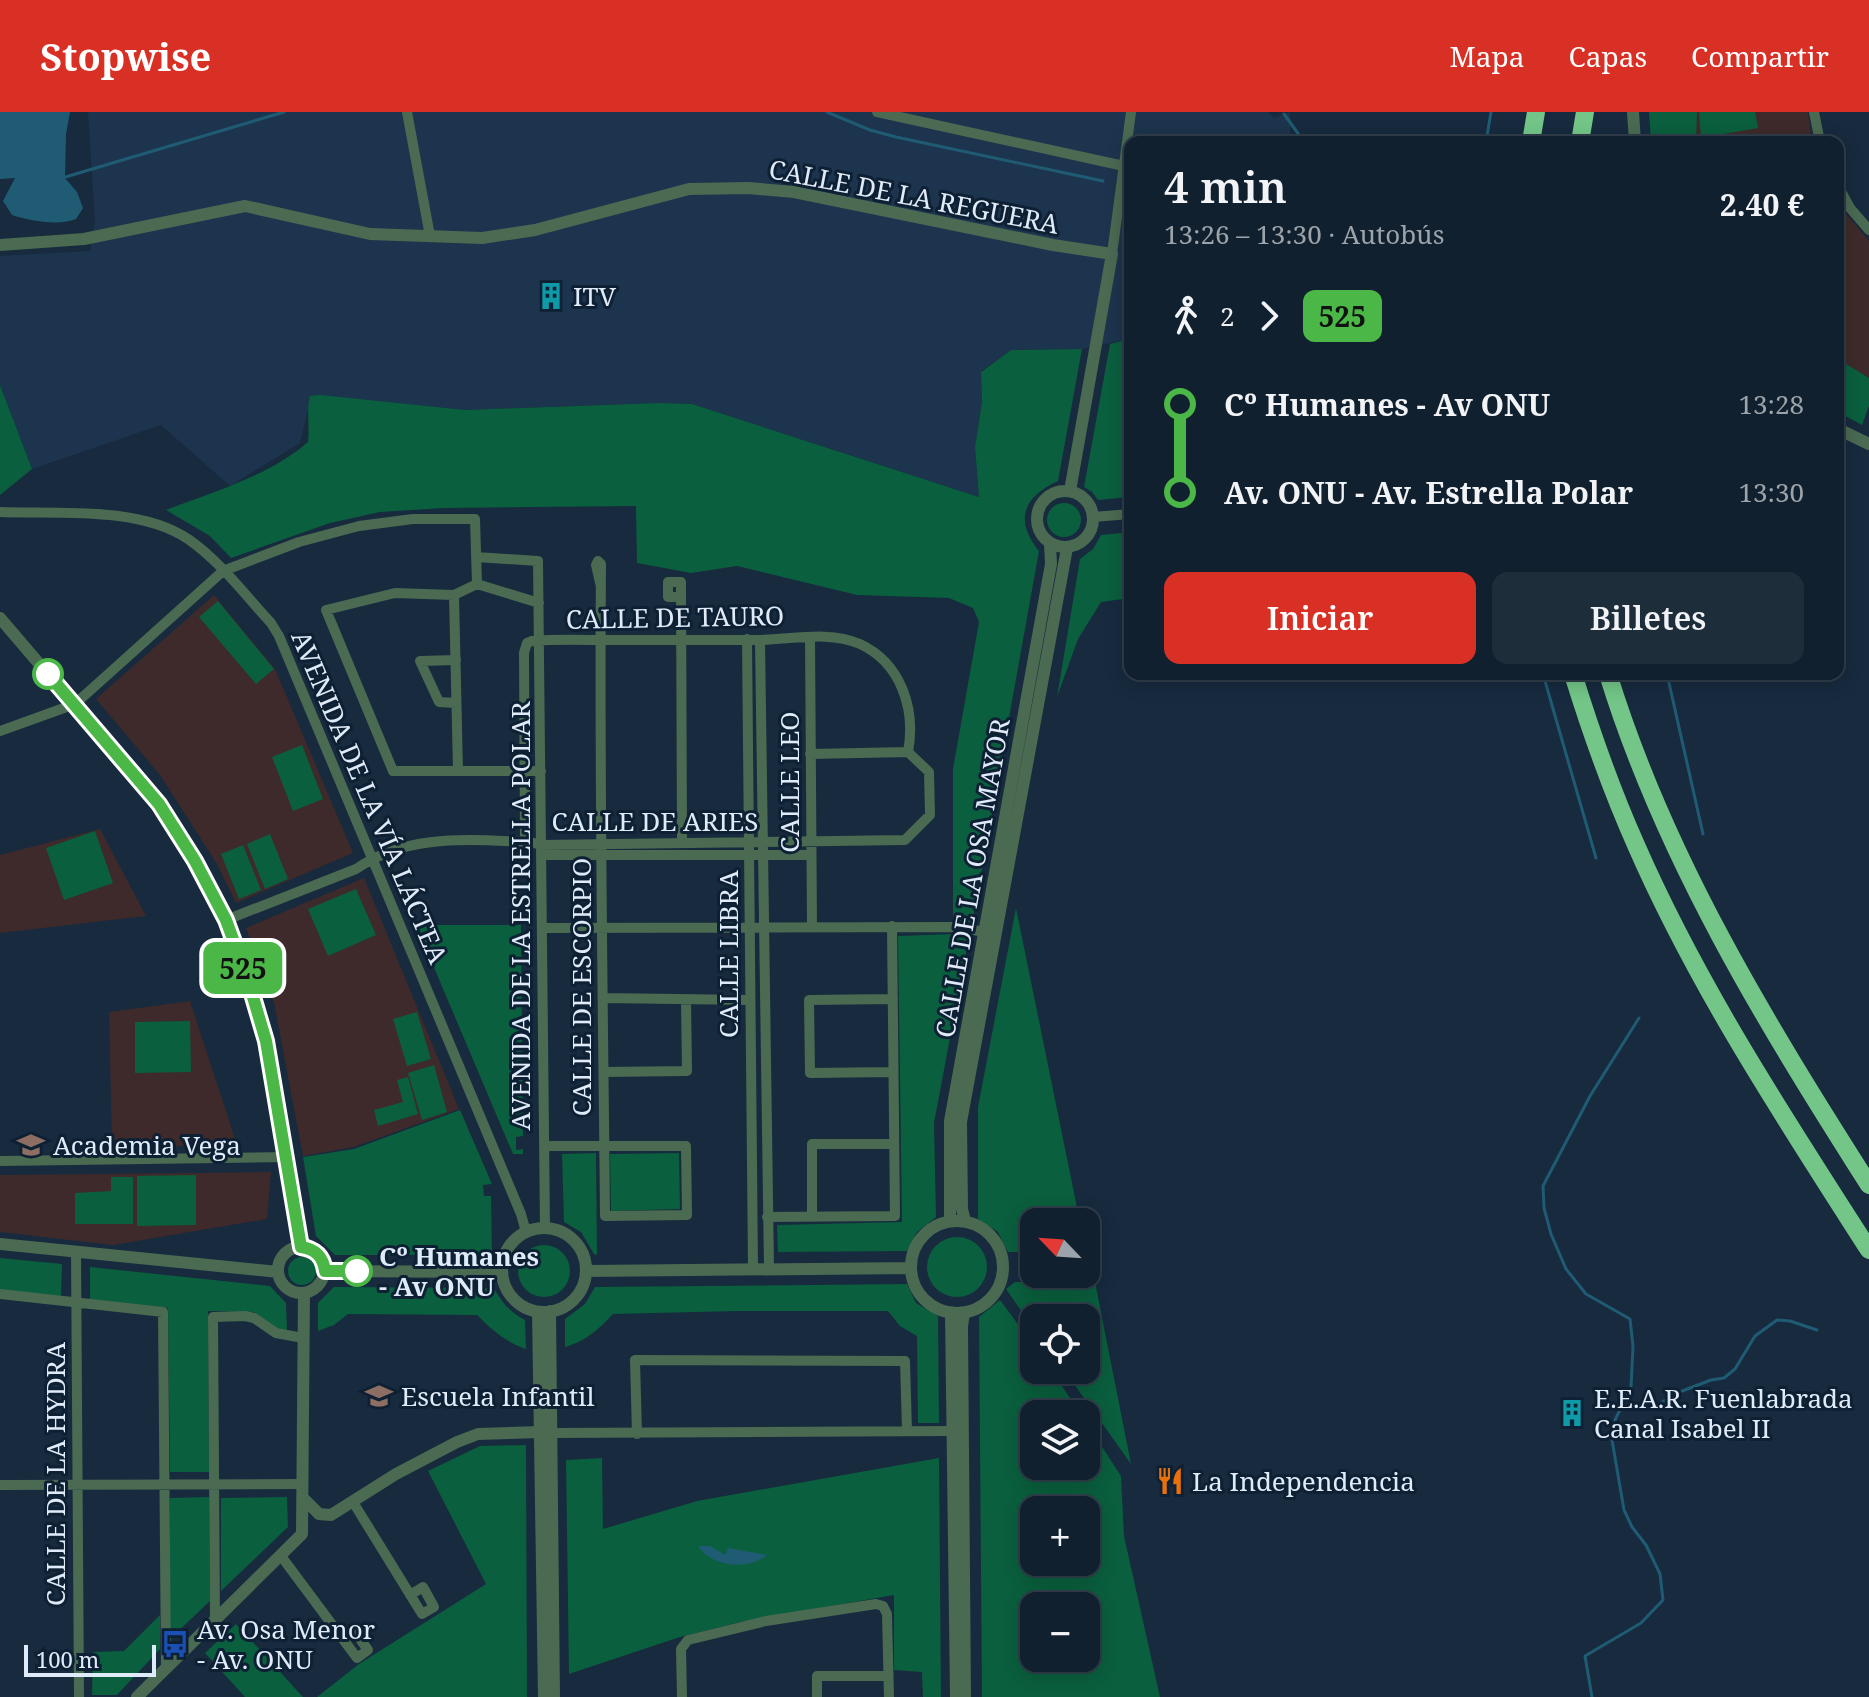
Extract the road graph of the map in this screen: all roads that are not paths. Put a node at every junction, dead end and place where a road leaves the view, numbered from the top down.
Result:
1 (407, 112) edge
2 (877, 112) edge
3 (1131, 112) edge
4 (1536, 112) edge
5 (1544, 112) edge
6 (1578, 112) edge
7 (1585, 112) edge
8 (1633, 112) edge
9 (1814, 112) edge
10 (1128, 136) edge
11 (1532, 136) edge
12 (1540, 136) edge
13 (1574, 136) edge
14 (1581, 136) edge
15 (1635, 136) edge
16 (1819, 136) edge
17 (1124, 166) joint
18 (1844, 197) edge
19 (1869, 230) edge
20 (430, 236) junction
21 (0, 245) edge
22 (1112, 254) junction
23 (1844, 431) edge
24 (1868, 440) edge
25 (1070, 491) junction
26 (0, 512) edge
27 (1124, 514) edge
28 (1093, 517) junction
29 (1050, 544) junction
30 (1067, 548) junction
31 (476, 557) junction
32 (223, 571) junction
33 (681, 582) dead end
34 (477, 584) junction
35 (601, 587) dead end
36 (454, 595) junction
37 (539, 603) junction
38 (0, 618) edge
39 (810, 637) junction
40 (682, 639) junction
41 (747, 639) junction
42 (540, 640) junction
43 (601, 640) junction
44 (760, 641) junction
45 (456, 660) junction
46 (1575, 680) edge
47 (1610, 680) edge
48 (456, 703) junction
49 (75, 704) junction
50 (0, 731) edge
51 (908, 752) junction
52 (810, 754) junction
53 (458, 771) junction
54 (541, 771) junction
55 (525, 772) junction
56 (812, 841) junction
57 (525, 842) junction
58 (682, 842) junction
59 (763, 843) junction
60 (602, 849) junction
61 (749, 849) junction
62 (541, 850) junction
63 (763, 855) junction
64 (811, 855) junction
65 (373, 858) junction
66 (226, 920) junction
67 (812, 926) junction
68 (892, 926) junction
69 (543, 928) junction
70 (749, 928) junction
71 (764, 928) junction
72 (602, 929) junction
73 (985, 932) junction
74 (603, 998) junction
75 (893, 999) junction
76 (686, 1000) junction
77 (750, 1000) junction
78 (604, 1072) junction
79 (893, 1072) junction
80 (894, 1144) junction
81 (544, 1146) junction
82 (604, 1147) junction
83 (286, 1157) junction
84 (0, 1161) edge
85 (1869, 1185) edge
86 (812, 1216) junction
87 (767, 1217) junction
88 (950, 1221) junction
89 (965, 1221) junction
90 (545, 1228) junction
91 (526, 1232) junction
92 (0, 1244) edge
93 (301, 1247) junction
94 (1869, 1250) edge
95 (76, 1251) junction
96 (911, 1268) junction
97 (753, 1269) junction
98 (769, 1269) junction
99 (325, 1271) junction
100 (586, 1271) junction
101 (278, 1272) junction
102 (502, 1272) junction
103 (304, 1293) junction
104 (0, 1294) edge
105 (76, 1303) junction
106 (544, 1312) junction
107 (958, 1313) junction
108 (303, 1338) junction
109 (907, 1431) junction
110 (952, 1431) junction
111 (546, 1432) junction
112 (637, 1434) junction
113 (77, 1484) junction
114 (165, 1484) junction
115 (214, 1484) junction
116 (303, 1484) junction
117 (0, 1485) edge
118 (303, 1498) junction
119 (353, 1502) junction
120 (281, 1556) junction
121 (410, 1595) dead end
122 (215, 1620) junction
123 (344, 1640) dead end
124 (166, 1668) junction
125 (888, 1676) junction
126 (79, 1697) edge
127 (137, 1697) edge
128 (544, 1697) edge
129 (554, 1697) edge
130 (682, 1697) edge
131 (817, 1697) edge
132 (889, 1697) edge
133 (956, 1697) edge
134 (965, 1697) edge

1 - 20 street
2 - 17 street
3 - 10 street
4 - 11 highway
5 - 12 highway
6 - 13 highway
7 - 14 highway
8 - 15 street
9 - 16 street
17 - 22 street
18 - 19 street
20 - 21 street, CALLE DE LA REGUERA
20 - 22 street, CALLE DE LA REGUERA
22 - 25 street
23 - 24 street
25 - 28 street
25 - 29 street
26 - 32 street, AVENIDA DE LA VÍA LÁCTEA
27 - 28 street
28 - 30 street
29 - 30 street
29 - 73 street, CALLE DE LA OSA MAYOR
30 - 89 street, CALLE DE LA OSA MAYOR
31 - 32 street
31 - 34 street
31 - 37 street, AVENIDA DE LA ESTRELLA POLAR
32 - 49 street
32 - 65 street, AVENIDA DE LA VÍA LÁCTEA
33 - 40 street
34 - 36 street
34 - 37 street
35 - 43 street, CALLE DE ESCORPIO
36 - 45 street
36 - 53 street
37 - 42 street, AVENIDA DE LA ESTRELLA POLAR
38 - 49 street
39 - 44 street, CALLE DE TAURO
39 - 51 street, CALLE DE TAURO
39 - 52 street, CALLE LEO
40 - 41 street, CALLE DE TAURO
40 - 43 street, CALLE DE TAURO
40 - 58 street
41 - 44 street, CALLE DE TAURO
41 - 61 street, CALLE LIBRA
42 - 43 street, CALLE DE TAURO
42 - 54 street, AVENIDA DE LA ESTRELLA POLAR
42 - 55 street
43 - 60 street, CALLE DE ESCORPIO
44 - 59 street
45 - 48 street
45 - 48 street
46 - 94 highway
47 - 85 highway
48 - 53 street
49 - 50 street
49 - 66 street
51 - 52 street
51 - 56 street, CALLE DE ARIES
52 - 56 street, CALLE LEO
53 - 55 street
54 - 55 street
54 - 62 street, AVENIDA DE LA ESTRELLA POLAR
55 - 57 street
56 - 59 street, CALLE DE ARIES
56 - 64 street, CALLE LEO
57 - 62 street, CALLE DE ARIES
57 - 65 street, CALLE DE ARIES
58 - 60 street, CALLE DE ARIES
58 - 61 street, CALLE DE ARIES
59 - 61 street, CALLE DE ARIES
59 - 63 street
60 - 61 street, CALLE DE ARIES
60 - 62 street, CALLE DE ARIES
60 - 72 street, CALLE DE ESCORPIO
61 - 63 street, CALLE DE ARIES
61 - 70 street, CALLE LIBRA
62 - 69 street, AVENIDA DE LA ESTRELLA POLAR
63 - 64 street, CALLE DE ARIES
63 - 71 street
64 - 67 street, CALLE LEO
65 - 66 street, CALLE DE ARIES
65 - 91 street, AVENIDA DE LA VÍA LÁCTEA
66 - 83 street
67 - 68 street
67 - 71 street
68 - 73 street
68 - 75 street
69 - 72 street
69 - 81 street, AVENIDA DE LA ESTRELLA POLAR
70 - 71 street
70 - 72 street
70 - 77 street, CALLE LIBRA
71 - 87 street
72 - 74 street, CALLE DE ESCORPIO
73 - 88 street, CALLE DE LA OSA MAYOR
74 - 76 street
74 - 78 street, CALLE DE ESCORPIO
75 - 79 street
75 - 79 street
76 - 77 street
76 - 78 street
77 - 97 street, CALLE LIBRA
78 - 82 street, CALLE DE ESCORPIO
79 - 80 street
80 - 86 street
80 - 86 street
81 - 82 street, CALLE DE ESCORPIO
81 - 90 street, AVENIDA DE LA ESTRELLA POLAR
82 - 82 street, CALLE DE ESCORPIO
83 - 84 street
83 - 93 street
86 - 87 street
87 - 98 street
88 - 89 street
88 - 96 street
89 - 107 street
90 - 91 street
90 - 100 street
91 - 102 street
92 - 95 street
93 - 99 street
93 - 101 street
95 - 101 street
95 - 105 street, CALLE DE LA HYDRA
96 - 98 street
96 - 107 street
97 - 98 street
97 - 100 street
99 - 102 street
99 - 103 street
100 - 106 street
101 - 103 street
102 - 106 street
103 - 108 street
104 - 105 street
105 - 113 street, CALLE DE LA HYDRA
105 - 114 street
106 - 111 street
107 - 110 street
107 - 134 street
108 - 115 street
108 - 116 street
109 - 110 street
109 - 112 street
109 - 112 street
110 - 133 street
111 - 112 street
111 - 119 street
111 - 128 street
111 - 129 street
113 - 114 street
113 - 117 street
113 - 126 street, CALLE DE LA HYDRA
114 - 115 street
114 - 124 street
115 - 116 street
115 - 122 street
116 - 118 street
118 - 119 street
118 - 120 street
119 - 121 street
120 - 122 street
120 - 123 street
122 - 124 street
124 - 127 street
125 - 130 street
125 - 131 street
125 - 132 street

